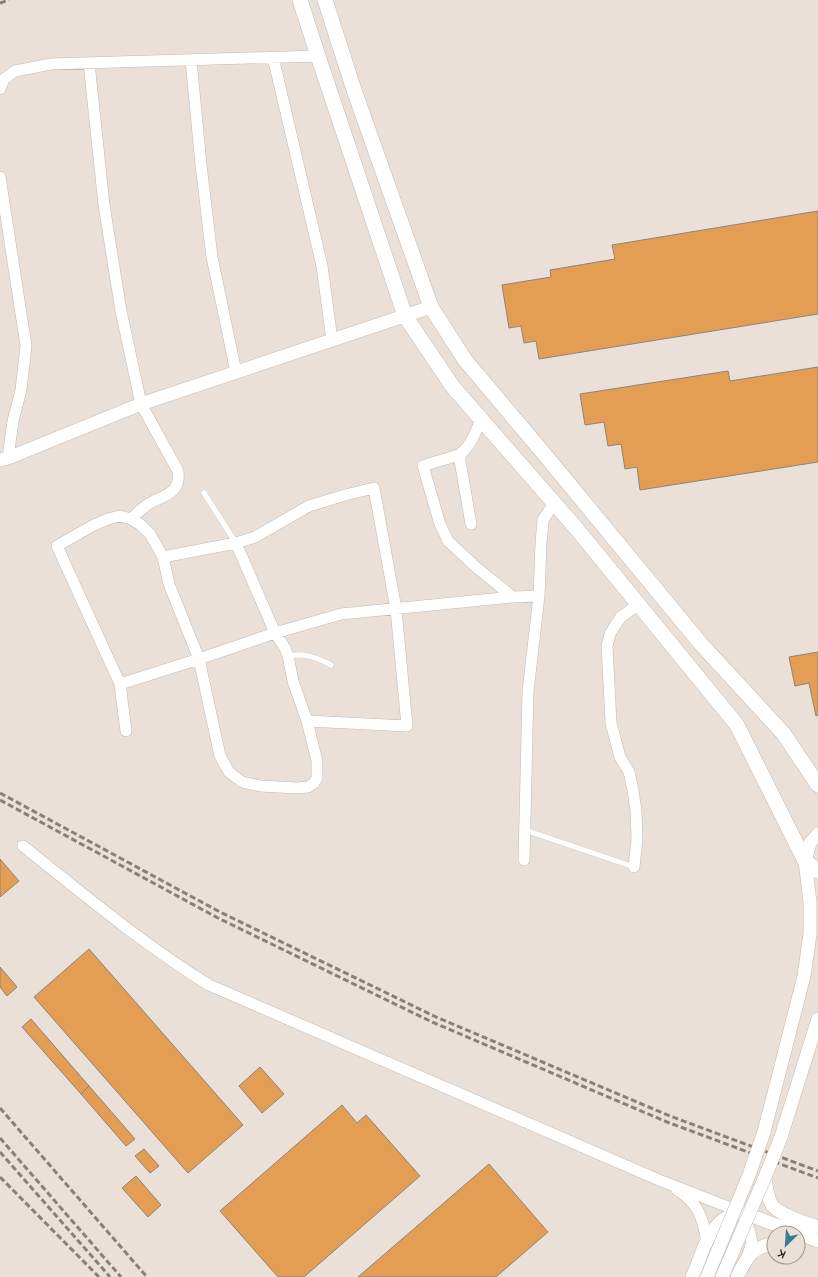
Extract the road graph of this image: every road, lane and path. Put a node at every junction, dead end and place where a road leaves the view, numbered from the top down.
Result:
1 (300, 0) edge
2 (325, 0) edge
3 (318, 56) junction
4 (273, 57) junction
5 (191, 60) junction
6 (89, 63) junction
7 (0, 89) edge
8 (0, 177) edge
9 (431, 307) junction
10 (405, 316) junction
11 (332, 340) junction
12 (236, 372) junction
13 (141, 404) junction
14 (481, 419) junction
15 (459, 455) junction
16 (4, 459) edge
17 (204, 494) dead end
18 (554, 503) junction
19 (131, 519) junction
20 (470, 524) dead end
21 (236, 543) junction
22 (163, 557) junction
23 (539, 596) junction
24 (513, 597) junction
25 (638, 604) junction
26 (396, 609) junction
27 (275, 633) junction
28 (288, 656) junction
29 (199, 659) junction
30 (331, 665) dead end
31 (120, 684) junction
32 (306, 721) junction
33 (126, 731) dead end
34 (818, 785) edge
35 (525, 830) junction
36 (818, 834) edge
37 (23, 846) dead end
38 (524, 860) dead end
39 (805, 861) junction
40 (634, 867) joint
41 (818, 871) edge
42 (818, 1020) edge
43 (765, 1177) junction
44 (659, 1180) junction
45 (741, 1212) junction
46 (776, 1225) edge
47 (818, 1227) edge
48 (806, 1237) edge
49 (707, 1242) junction
50 (806, 1242) edge
51 (818, 1242) edge
52 (766, 1246) edge
53 (745, 1260) junction
54 (692, 1277) edge
55 (707, 1277) edge
56 (722, 1277) edge
57 (737, 1277) edge

1 - 3 main road
2 - 9 main road
3 - 4 street
3 - 10 main road
4 - 5 street
4 - 11 street
5 - 6 street
5 - 12 street
6 - 7 street
6 - 13 street
8 - 16 street
9 - 10 street
9 - 34 main road
10 - 11 street
10 - 14 main road
11 - 12 street
12 - 13 street
13 - 16 street
13 - 19 street
14 - 15 street
14 - 18 main road
15 - 20 street
15 - 24 street
17 - 21 lane
18 - 23 street
18 - 25 main road
19 - 22 street
19 - 31 street
21 - 22 street
21 - 26 street
21 - 27 street
22 - 29 street
23 - 24 street
23 - 35 street
24 - 26 street
25 - 39 main road
25 - 40 street
26 - 27 street
26 - 32 street
27 - 28 street
27 - 29 street
28 - 30 lane
28 - 32 street
29 - 31 street
29 - 32 street
31 - 33 street
35 - 38 street
35 - 40 lane
36 - 39 street
37 - 44 street
39 - 41 main road
39 - 55 street, bridge
42 - 43 street, bridge
43 - 47 street
43 - 56 street, bridge
44 - 45 street
44 - 49 street
45 - 46 street
45 - 49 street
45 - 53 street
48 - 51 street
49 - 54 street
50 - 51 street
52 - 53 street
53 - 57 street

